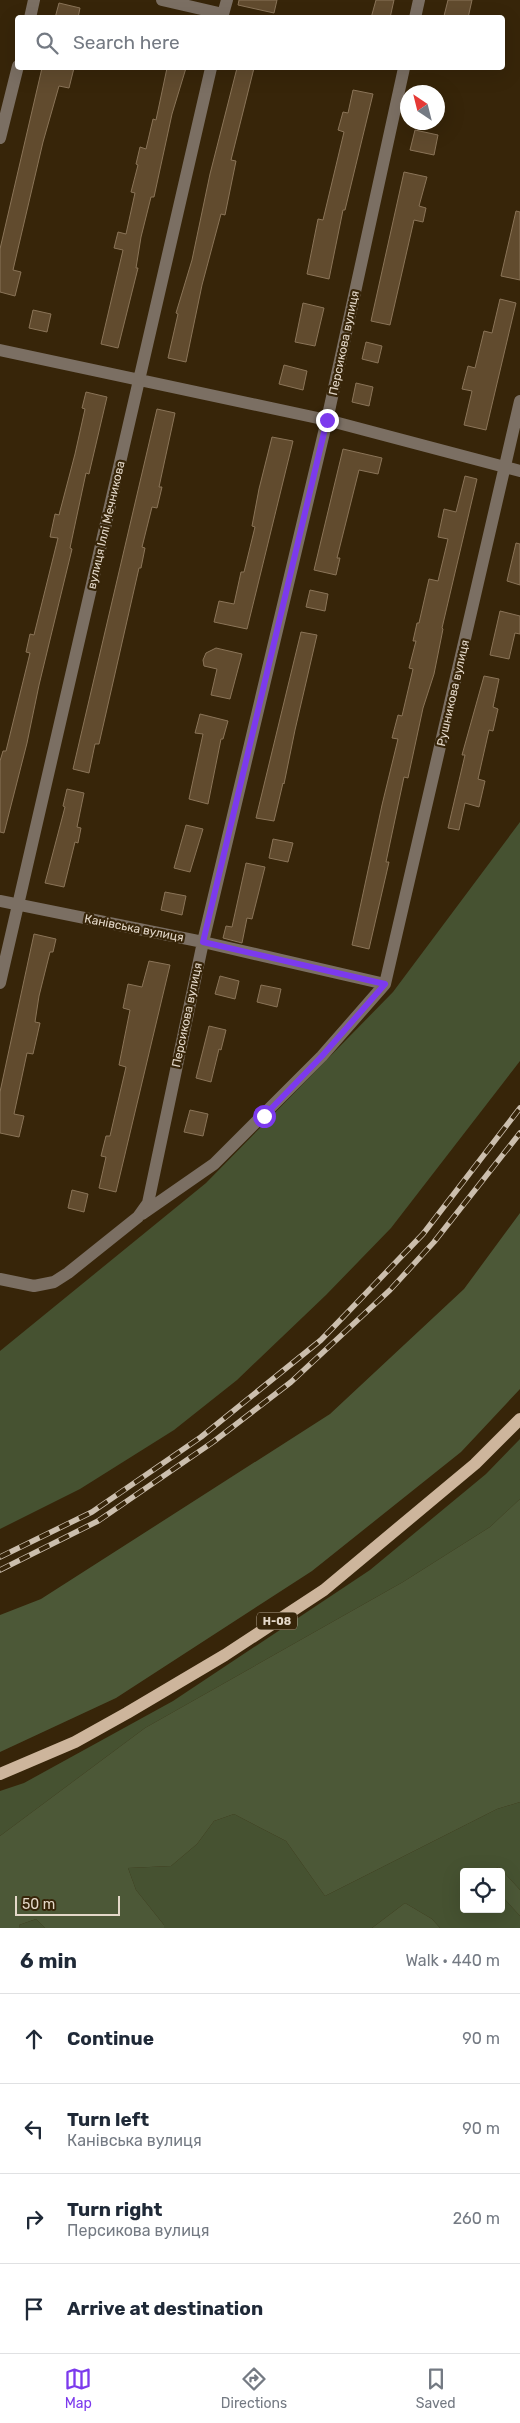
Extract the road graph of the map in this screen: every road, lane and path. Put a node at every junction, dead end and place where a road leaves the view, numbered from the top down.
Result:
1 (34, 0) edge
2 (162, 0) edge
3 (227, 0) edge
4 (419, 0) edge
5 (31, 15) edge
6 (219, 15) edge
7 (223, 15) edge
8 (416, 15) edge
9 (17, 70) edge
10 (211, 70) edge
11 (404, 70) edge
12 (0, 138) edge
13 (0, 350) edge
14 (140, 379) junction
15 (520, 401) edge
16 (327, 420) junction
17 (506, 468) junction
18 (520, 471) edge
19 (0, 901) edge
20 (18, 905) junction
21 (203, 942) junction
22 (0, 983) edge
23 (385, 984) junction
24 (138, 1216) junction
25 (0, 1279) edge
26 (520, 1419) edge
27 (0, 1774) edge

1 - 5 street
2 - 6 street
3 - 7 street
4 - 8 street
9 - 12 street
10 - 14 street, вулиця Іллі Мечникова
11 - 16 street, Персикова вулиця
13 - 14 street
14 - 16 street
14 - 20 street, вулиця Іллі Мечникова
15 - 17 street, Рушникова вулиця
16 - 17 street
16 - 21 street, Персикова вулиця
17 - 18 street
17 - 23 street, Рушникова вулиця
19 - 20 street, Канівська вулиця
20 - 21 street, Канівська вулиця
20 - 22 street, вулиця Іллі Мечникова
21 - 23 street, Канівська вулиця
21 - 24 street, Персикова вулиця
23 - 24 street
24 - 25 street
26 - 27 main road, Н-08

